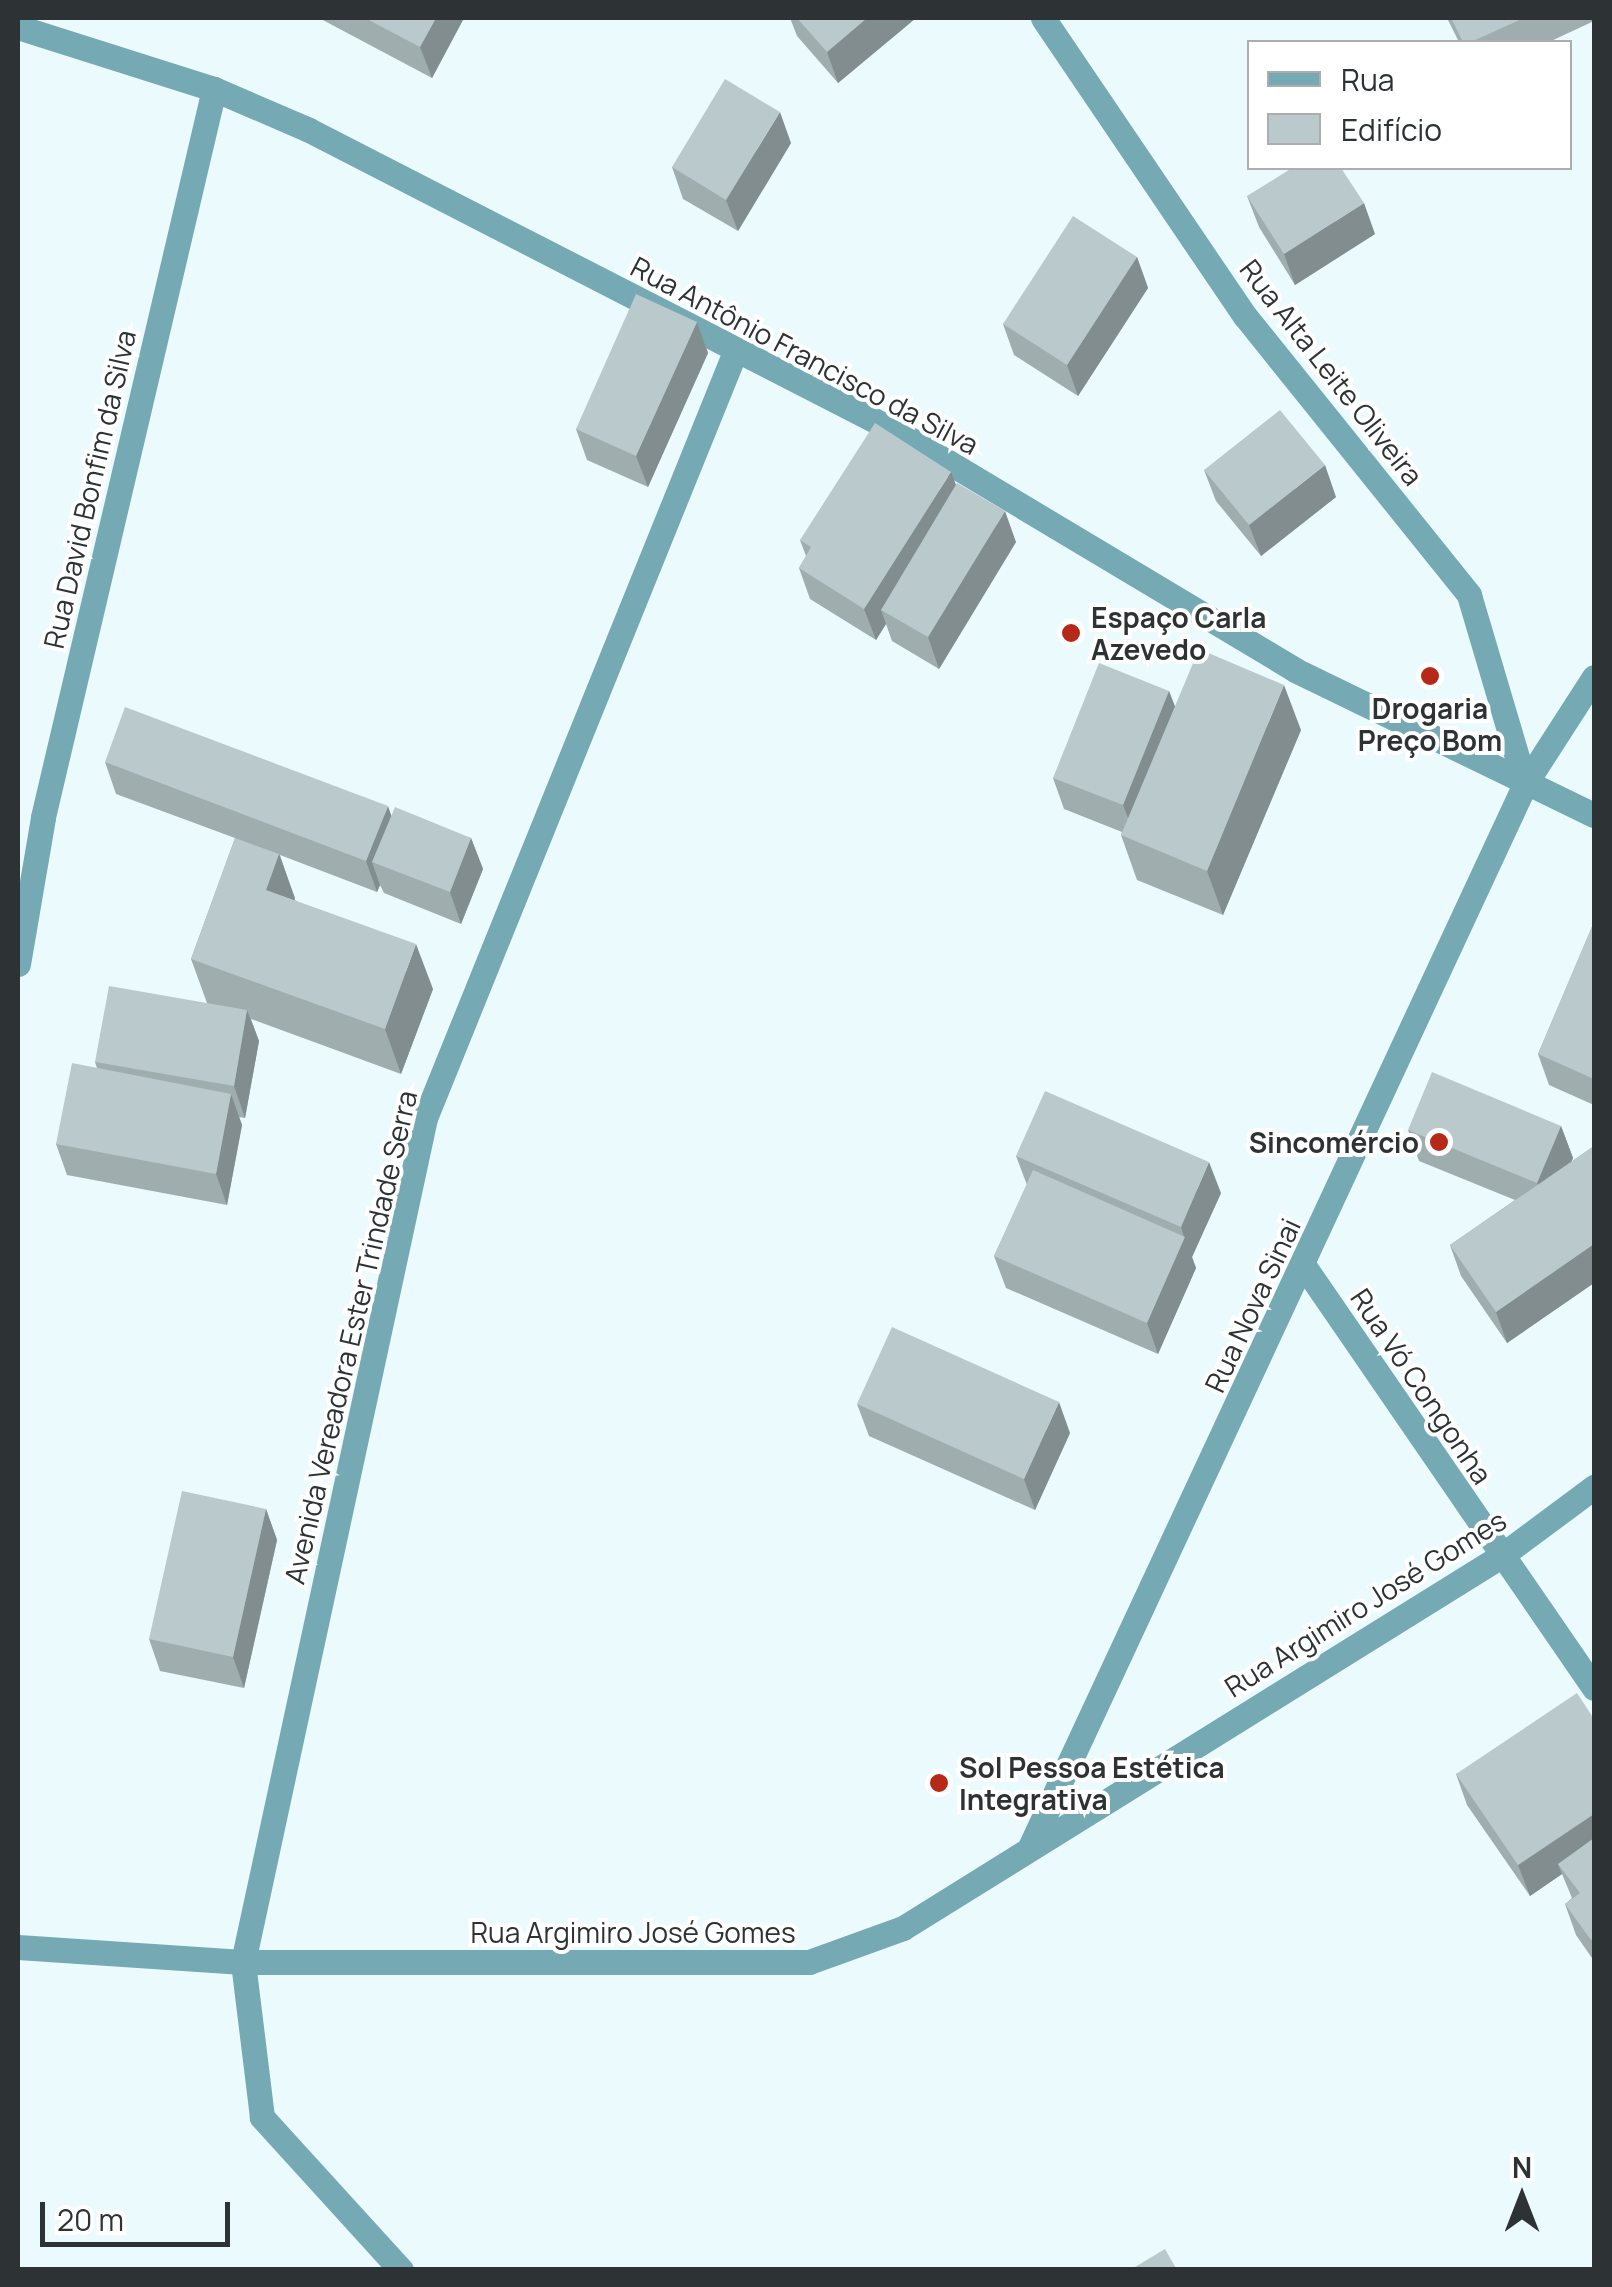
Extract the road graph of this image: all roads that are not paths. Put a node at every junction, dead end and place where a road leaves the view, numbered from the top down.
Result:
1 (1043, 18) edge
2 (18, 27) edge
3 (214, 88) junction
4 (734, 352) junction
5 (1594, 678) edge
6 (1525, 784) junction
7 (1594, 815) edge
8 (43, 816) junction
9 (18, 835) edge
10 (18, 964) edge
11 (1304, 1266) junction
12 (1594, 1486) edge
13 (1501, 1556) junction
14 (1594, 1688) edge
15 (1029, 1849) junction
16 (18, 1946) edge
17 (243, 1962) junction
18 (401, 2270) edge

1 - 6 street, Rua Alta Leite Oliveira
2 - 3 street, Rua Antônio Francisco da Silva
3 - 4 street, Rua Antônio Francisco da Silva
3 - 8 street, Rua David Bonfim da Silva
4 - 6 street, Rua Antônio Francisco da Silva
4 - 17 street, Avenida Vereadora Ester Trindade Serra
5 - 6 street, Rua Nova Sinai
6 - 7 street, Rua Antônio Francisco da Silva
6 - 11 street, Rua Nova Sinai
8 - 9 street
8 - 10 street, Rua David Bonfim da Silva
11 - 13 street, Rua Vó Congonha
11 - 15 street, Rua Nova Sinai
12 - 13 street, Rua Argimiro José Gomes
13 - 14 street, Rua Vó Congonha
13 - 15 street, Rua Argimiro José Gomes
15 - 17 street, Rua Argimiro José Gomes
16 - 17 street, Rua Argimiro José Gomes
17 - 18 street, Avenida Vereadora Ester Trindade Serra

